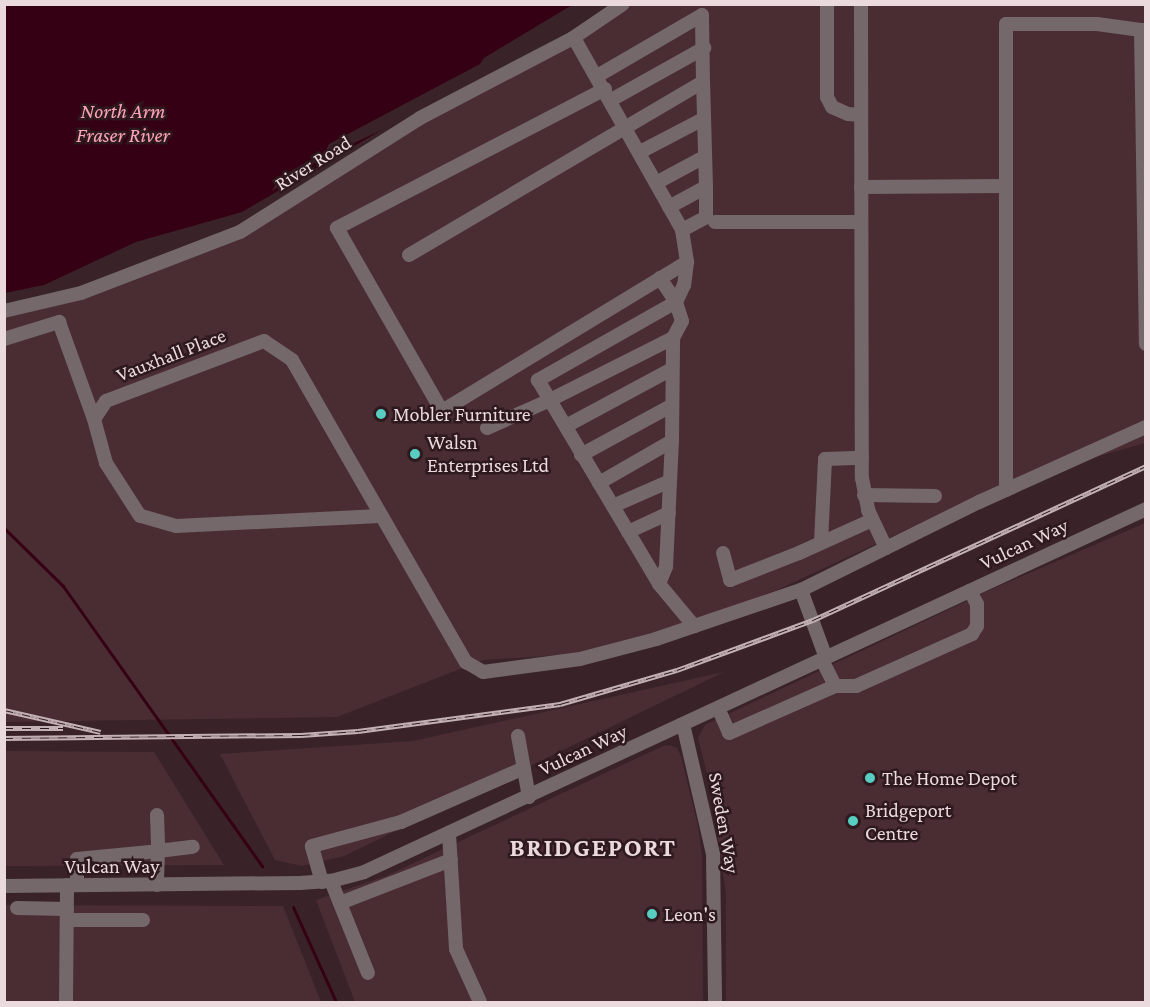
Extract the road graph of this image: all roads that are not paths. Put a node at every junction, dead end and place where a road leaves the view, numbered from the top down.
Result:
1 (624, 4) edge
2 (827, 4) edge
3 (861, 4) edge
4 (1143, 30) edge
5 (574, 38) junction
6 (704, 48) junction
7 (597, 76) junction
8 (703, 82) junction
9 (608, 95) junction
10 (861, 115) junction
11 (704, 118) junction
12 (626, 128) junction
13 (640, 152) junction
14 (704, 157) junction
15 (656, 183) junction
16 (1005, 186) junction
17 (706, 187) junction
18 (861, 187) junction
19 (669, 207) junction
20 (716, 222) dead end
21 (861, 222) junction
22 (681, 230) junction
23 (409, 255) dead end
24 (687, 262) junction
25 (660, 278) junction
26 (676, 302) junction
27 (4, 311) edge
28 (590, 322) junction
29 (673, 338) junction
30 (4, 339) edge
31 (602, 342) junction
32 (1146, 344) edge
33 (526, 360) junction
34 (672, 369) junction
35 (538, 380) junction
36 (548, 402) junction
37 (671, 406) junction
38 (94, 419) junction
39 (566, 426) junction
40 (1146, 427) edge
41 (487, 428) dead end
42 (672, 441) junction
43 (581, 455) junction
44 (862, 458) junction
45 (670, 481) junction
46 (599, 483) junction
47 (1006, 490) junction
48 (864, 495) junction
49 (935, 496) dead end
50 (613, 506) junction
51 (1146, 509) edge
52 (669, 513) junction
53 (380, 516) junction
54 (872, 520) junction
55 (628, 532) junction
56 (821, 542) junction
57 (886, 548) junction
58 (723, 553) dead end
59 (659, 584) junction
60 (801, 590) junction
61 (970, 591) junction
62 (694, 626) junction
63 (824, 658) junction
64 (835, 686) junction
65 (718, 708) junction
66 (683, 724) junction
67 (518, 736) dead end
68 (524, 768) junction
69 (529, 797) junction
70 (157, 815) dead end
71 (449, 834) junction
72 (193, 847) dead end
73 (158, 851) junction
74 (451, 860) junction
75 (327, 881) junction
76 (72, 885) junction
77 (156, 885) junction
78 (4, 886) edge
79 (340, 903) junction
80 (17, 908) dead end
81 (67, 914) junction
82 (143, 920) dead end
83 (368, 974) dead end
84 (66, 1002) edge
85 (480, 1002) edge
86 (715, 1002) edge

1 - 5 street, River Road
2 - 10 street
3 - 10 street
4 - 16 street
4 - 32 street
5 - 7 street
5 - 27 street, River Road
6 - 7 street
6 - 8 street
6 - 9 street
7 - 9 street
8 - 11 street
8 - 12 street
9 - 12 street
9 - 33 street
10 - 18 street
11 - 13 street
11 - 14 street
12 - 13 street
12 - 23 street
13 - 15 street
14 - 15 street
14 - 17 street
15 - 19 street
16 - 18 street
16 - 47 street
17 - 19 street
17 - 22 street
18 - 21 street
19 - 22 street
20 - 21 street
21 - 44 street
22 - 24 street
24 - 25 street
24 - 26 street
25 - 26 street
25 - 28 street
26 - 29 street
26 - 31 street
28 - 31 street
28 - 33 street
29 - 34 street
29 - 36 street
30 - 38 street
31 - 35 street
33 - 35 street
34 - 37 street
34 - 39 street
35 - 36 street
36 - 39 street
36 - 41 street
37 - 42 street
37 - 43 street
38 - 53 street
38 - 53 street, Vauxhall Place
39 - 43 street
40 - 47 street
42 - 45 street
42 - 46 street
43 - 46 street
44 - 48 street
44 - 56 street
45 - 50 street
45 - 52 street
46 - 50 street
47 - 57 street
48 - 49 street
48 - 54 street
50 - 55 street
51 - 61 street, Vulcan Way
52 - 55 street
52 - 59 street
53 - 62 street, Vauxhall Place
54 - 56 street
54 - 57 street
55 - 59 street
56 - 58 street
57 - 60 street
59 - 62 street
60 - 62 street
60 - 63 street
61 - 63 street, Vulcan Way
61 - 64 street
63 - 64 street
63 - 65 street, Vulcan Way
64 - 65 street
65 - 66 street, Vulcan Way
66 - 69 street, Vulcan Way
66 - 86 street, Sweden Way
67 - 68 street
68 - 69 street
68 - 75 street
69 - 71 street, Vulcan Way
70 - 73 street
71 - 74 street
71 - 75 street, Vulcan Way
72 - 73 street
73 - 76 street
73 - 77 street
74 - 79 street
74 - 85 street
75 - 77 street, Vulcan Way
75 - 79 street
76 - 77 street, Vulcan Way
76 - 78 street, Vulcan Way
76 - 81 street
79 - 83 street
80 - 81 street
81 - 82 street
81 - 84 street

